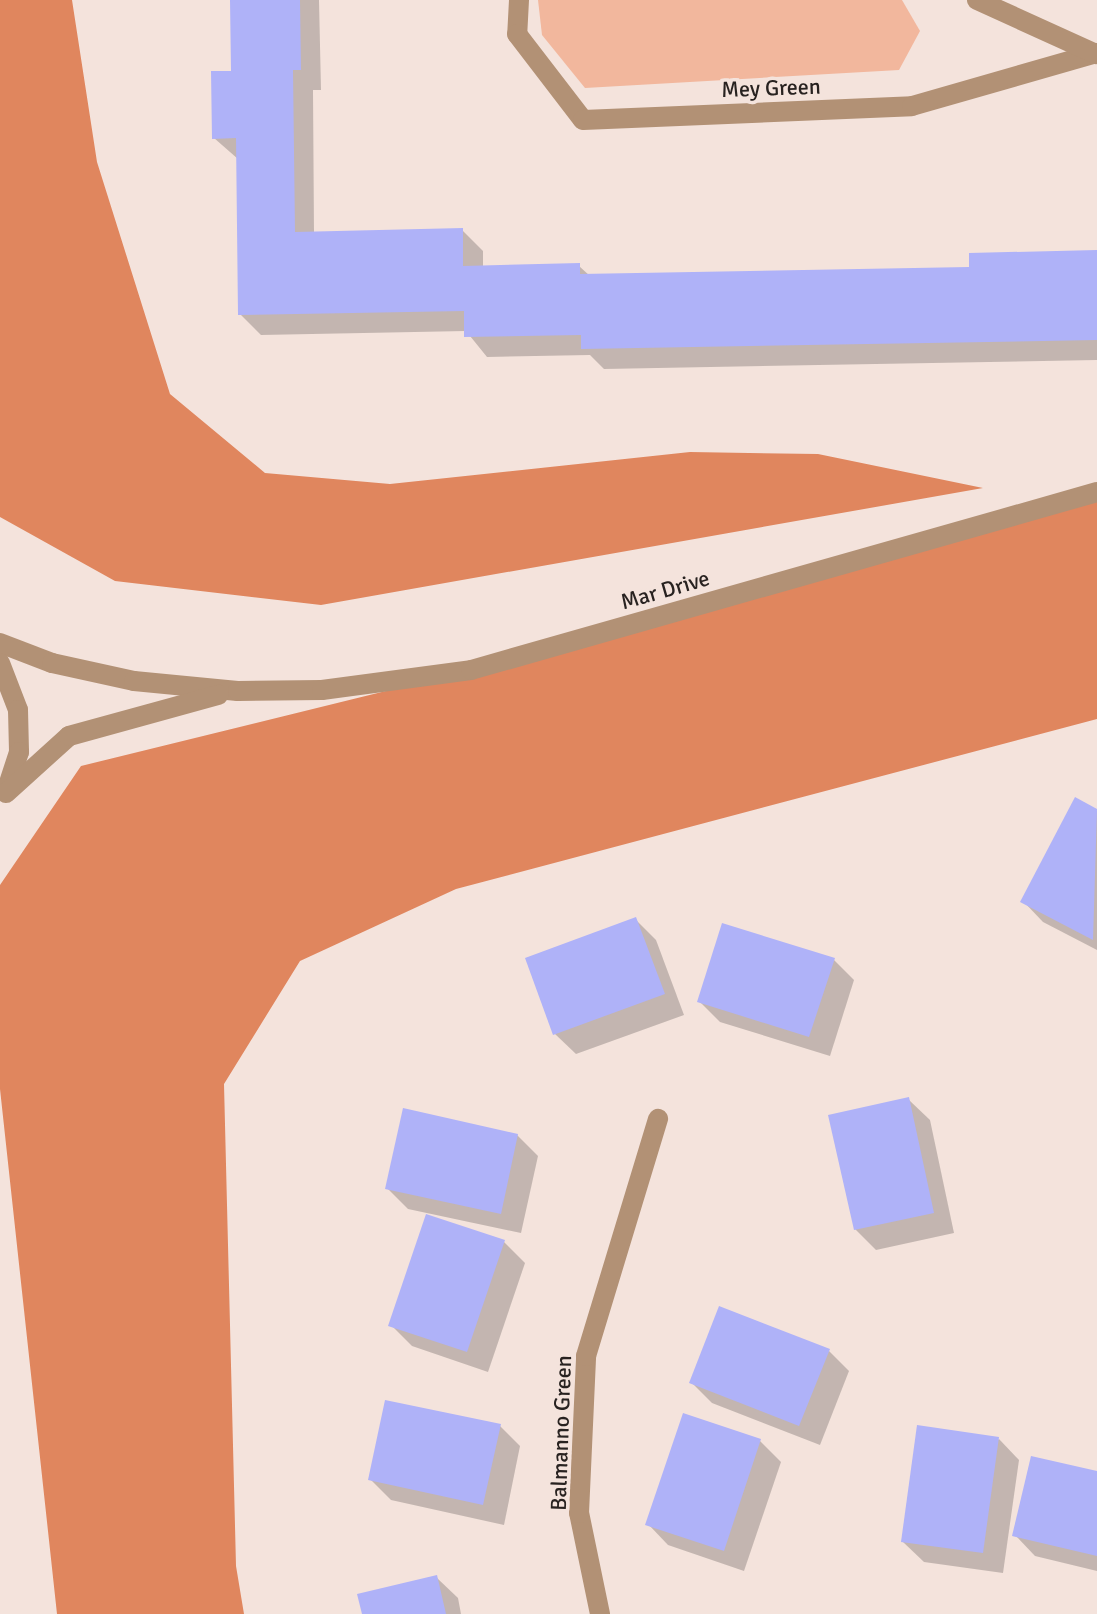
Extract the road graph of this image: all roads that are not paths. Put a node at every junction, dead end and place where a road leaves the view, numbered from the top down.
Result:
1 (519, 0) edge
2 (977, 0) edge
3 (1097, 54) edge
4 (1097, 492) edge
5 (0, 643) edge
6 (0, 663) edge
7 (238, 691) junction
8 (3, 797) edge
9 (658, 1119) dead end
10 (600, 1614) edge

1 - 3 street, Mey Green
2 - 3 street, Mey Green
4 - 7 street, Mar Drive
5 - 7 street, Mar Drive
6 - 8 street
7 - 8 street, Mar Drive
9 - 10 street, Balmanno Green

